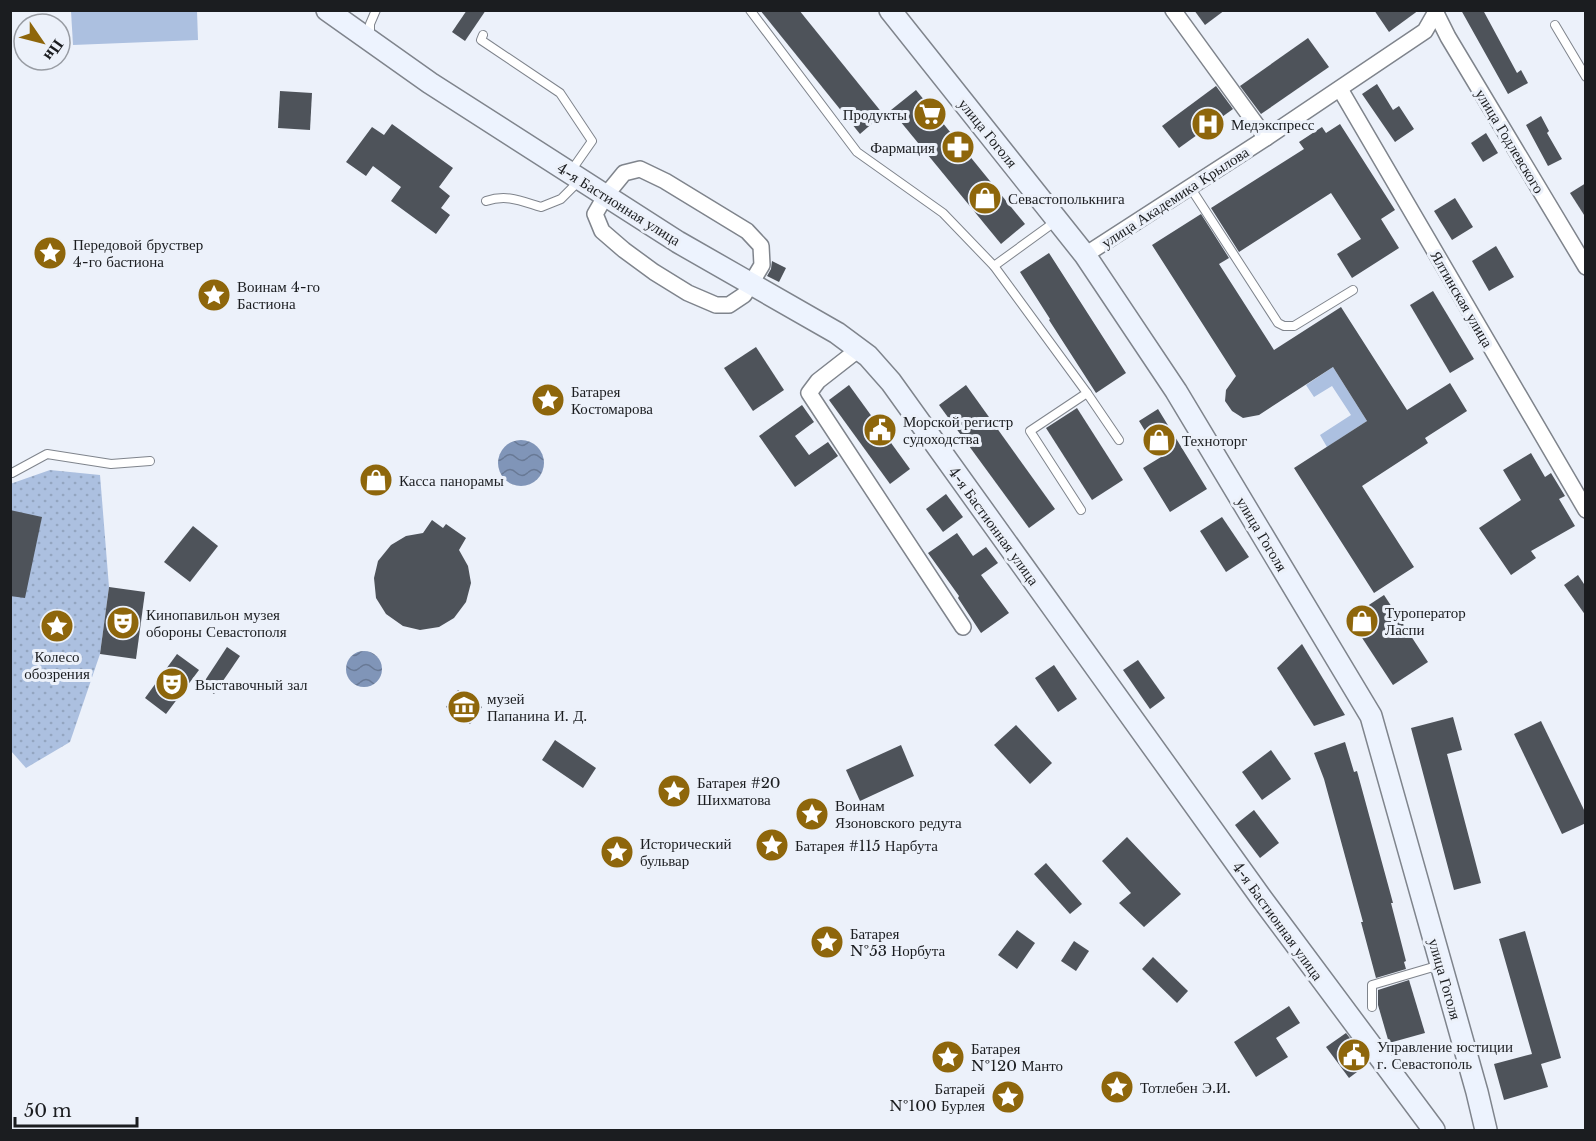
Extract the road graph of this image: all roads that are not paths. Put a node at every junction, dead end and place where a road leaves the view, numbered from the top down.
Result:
1 (327, 10) edge
2 (376, 10) edge
3 (750, 10) edge
4 (890, 10) edge
5 (1173, 10) edge
6 (1435, 11) edge
7 (1555, 26) dead end
8 (483, 35) dead end
9 (371, 40) junction
10 (1586, 77) edge
11 (1340, 89) junction
12 (1266, 138) junction
13 (576, 176) junction
14 (1190, 187) junction
15 (606, 195) junction
16 (486, 201) dead end
17 (1058, 220) junction
18 (1085, 255) junction
19 (994, 266) junction
20 (1586, 267) edge
21 (752, 284) junction
22 (1353, 290) dead end
23 (859, 349) junction
24 (1087, 393) junction
25 (1119, 440) dead end
26 (150, 461) dead end
27 (10, 472) edge
28 (1081, 510) dead end
29 (1586, 510) edge
30 (963, 627) dead end
31 (1441, 965) junction
32 (1372, 1007) dead end
33 (1434, 1131) edge
34 (1486, 1131) edge

1 - 9 main road, 4-я Бастионная улица
2 - 9 lane
3 - 19 lane
4 - 17 main road, улица Гоголя
5 - 12 street
6 - 11 street, улица Академика Крылова
6 - 20 street, улица Годлевского
7 - 10 lane
8 - 13 lane
9 - 13 main road, 4-я Бастионная улица
11 - 12 street, улица Академика Крылова
11 - 29 street, Ялтинская улица
12 - 14 street, улица Академика Крылова
13 - 15 main road, 4-я Бастионная улица
13 - 16 lane
14 - 18 street, улица Академика Крылова
14 - 22 lane
15 - 21 main road, 4-я Бастионная улица
15 - 21 street
15 - 21 street
17 - 18 main road, улица Гоголя
17 - 19 lane
18 - 31 main road, улица Гоголя
19 - 24 lane
21 - 23 main road, 4-я Бастионная улица
23 - 30 street
23 - 33 main road, 4-я Бастионная улица
24 - 25 lane
24 - 28 lane
26 - 27 lane
31 - 32 lane
31 - 34 main road, улица Гоголя

